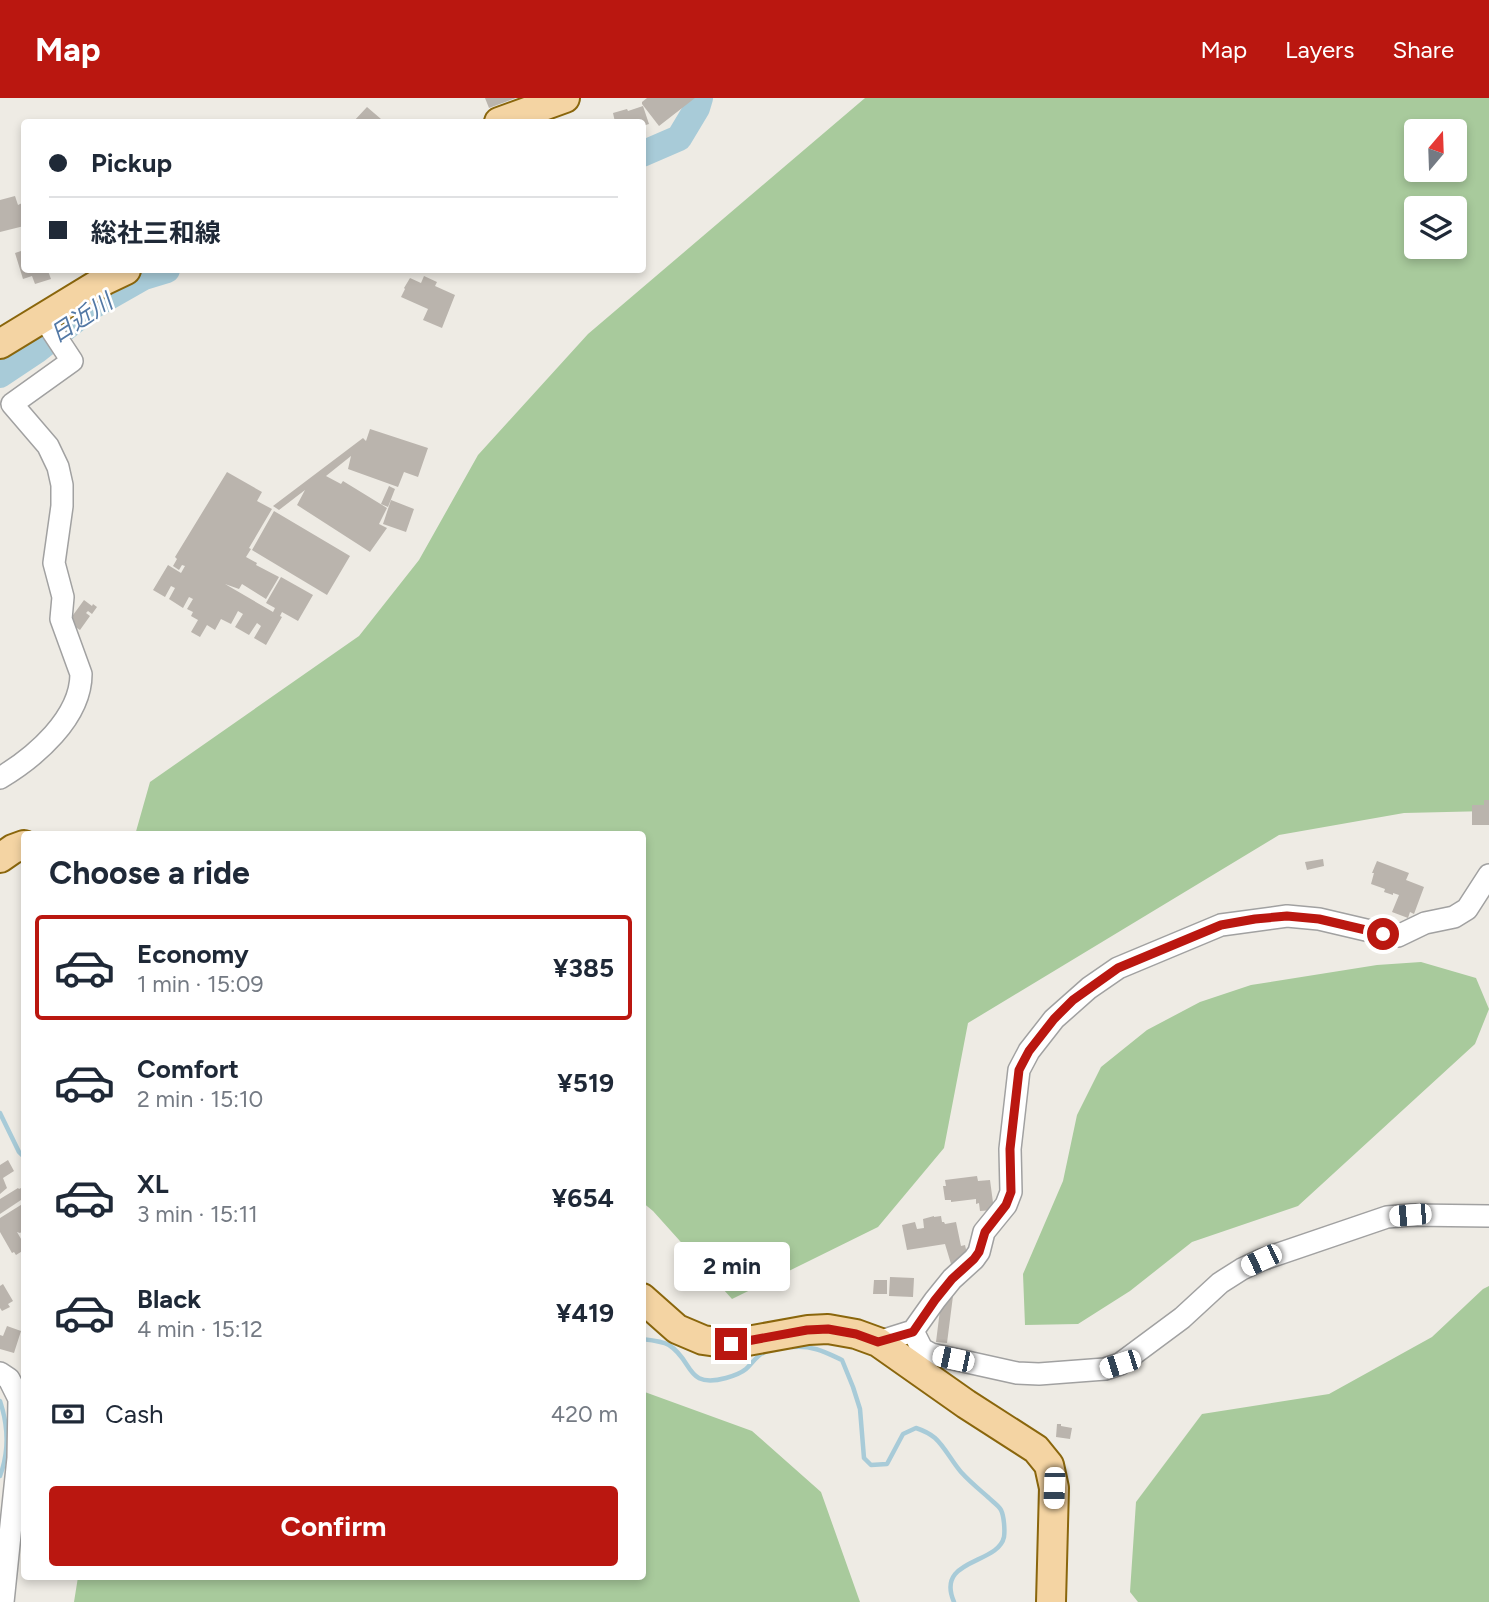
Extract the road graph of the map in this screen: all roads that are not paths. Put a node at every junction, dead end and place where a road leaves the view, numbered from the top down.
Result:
1 (565, 98) edge
2 (507, 119) edge
3 (120, 273) edge
4 (46, 322) junction
5 (0, 344) edge
6 (0, 778) edge
7 (21, 846) edge
8 (0, 858) edge
9 (1489, 875) edge
10 (1489, 1216) edge
11 (646, 1302) edge
12 (913, 1332) junction
13 (878, 1342) junction
14 (0, 1373) edge
15 (3, 1602) edge
16 (1051, 1602) edge

1 - 2 main road
3 - 4 main road
4 - 5 main road
4 - 6 street
7 - 8 main road
9 - 12 street
10 - 12 street
11 - 13 main road
12 - 13 street
13 - 16 main road
14 - 15 street

